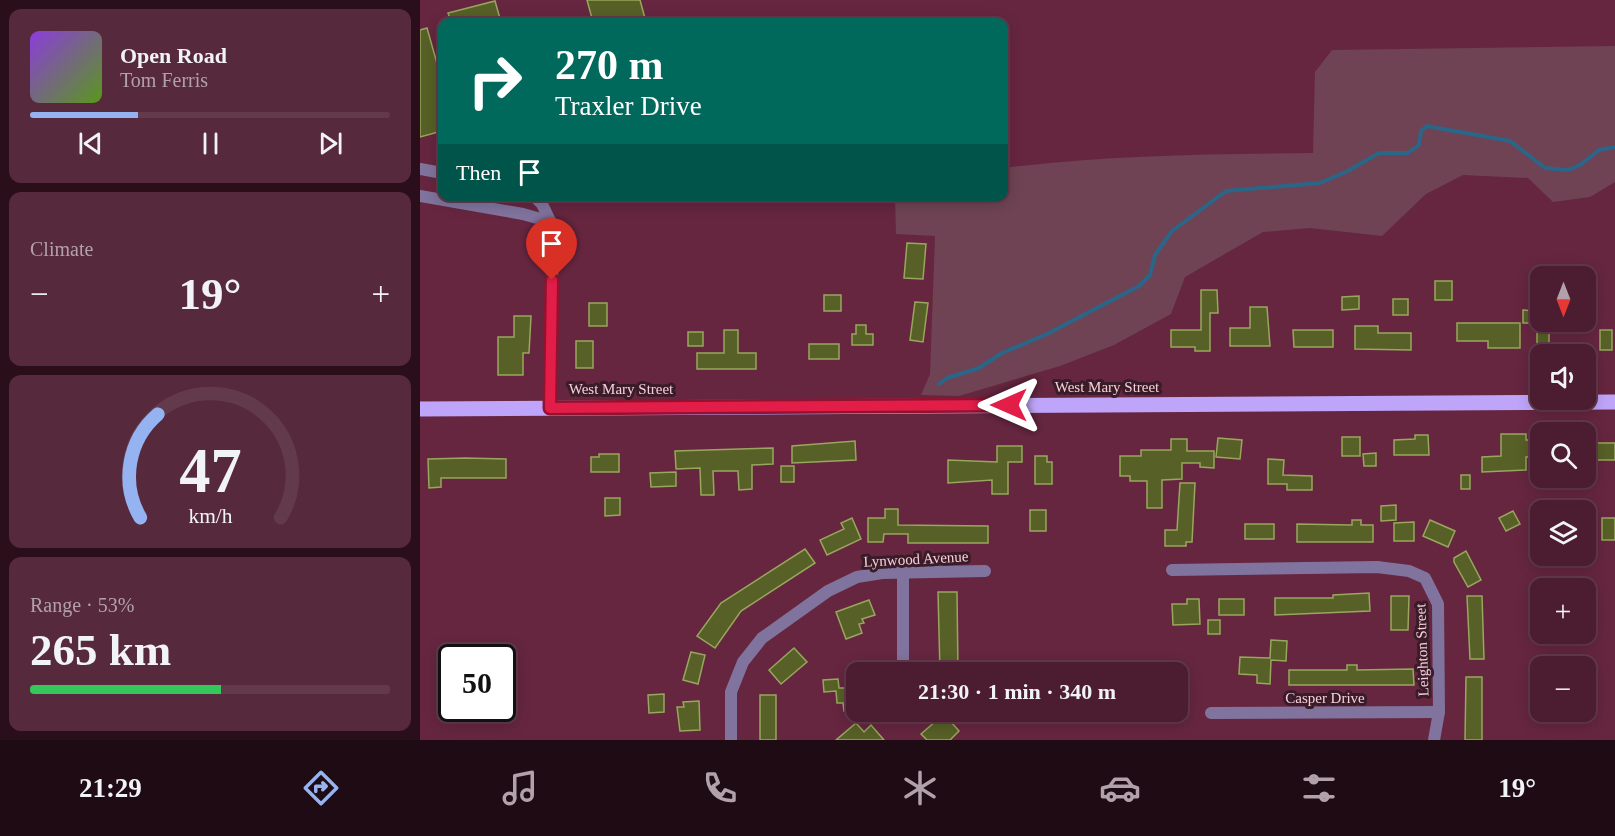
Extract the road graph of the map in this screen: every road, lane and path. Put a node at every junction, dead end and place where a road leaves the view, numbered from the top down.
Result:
1 (420, 169) edge
2 (438, 172) edge
3 (420, 196) edge
4 (438, 199) edge
5 (449, 201) edge
6 (537, 201) edge
7 (552, 225) junction
8 (1615, 402) edge
9 (550, 408) junction
10 (420, 409) edge
11 (1172, 570) dead end
12 (985, 571) dead end
13 (903, 573) junction
14 (903, 662) edge
15 (1439, 712) junction
16 (1210, 713) dead end
17 (730, 740) edge
18 (1434, 740) edge

1 - 2 street
3 - 4 street
5 - 7 street
6 - 7 street
7 - 9 street
8 - 9 main road, West Mary Street
9 - 10 main road, West Mary Street
11 - 15 street, Leighton Street
12 - 13 street, Lynwood Avenue
13 - 14 street
13 - 17 street, Lynwood Avenue
15 - 16 street, Casper Drive
15 - 18 street, Leighton Street

